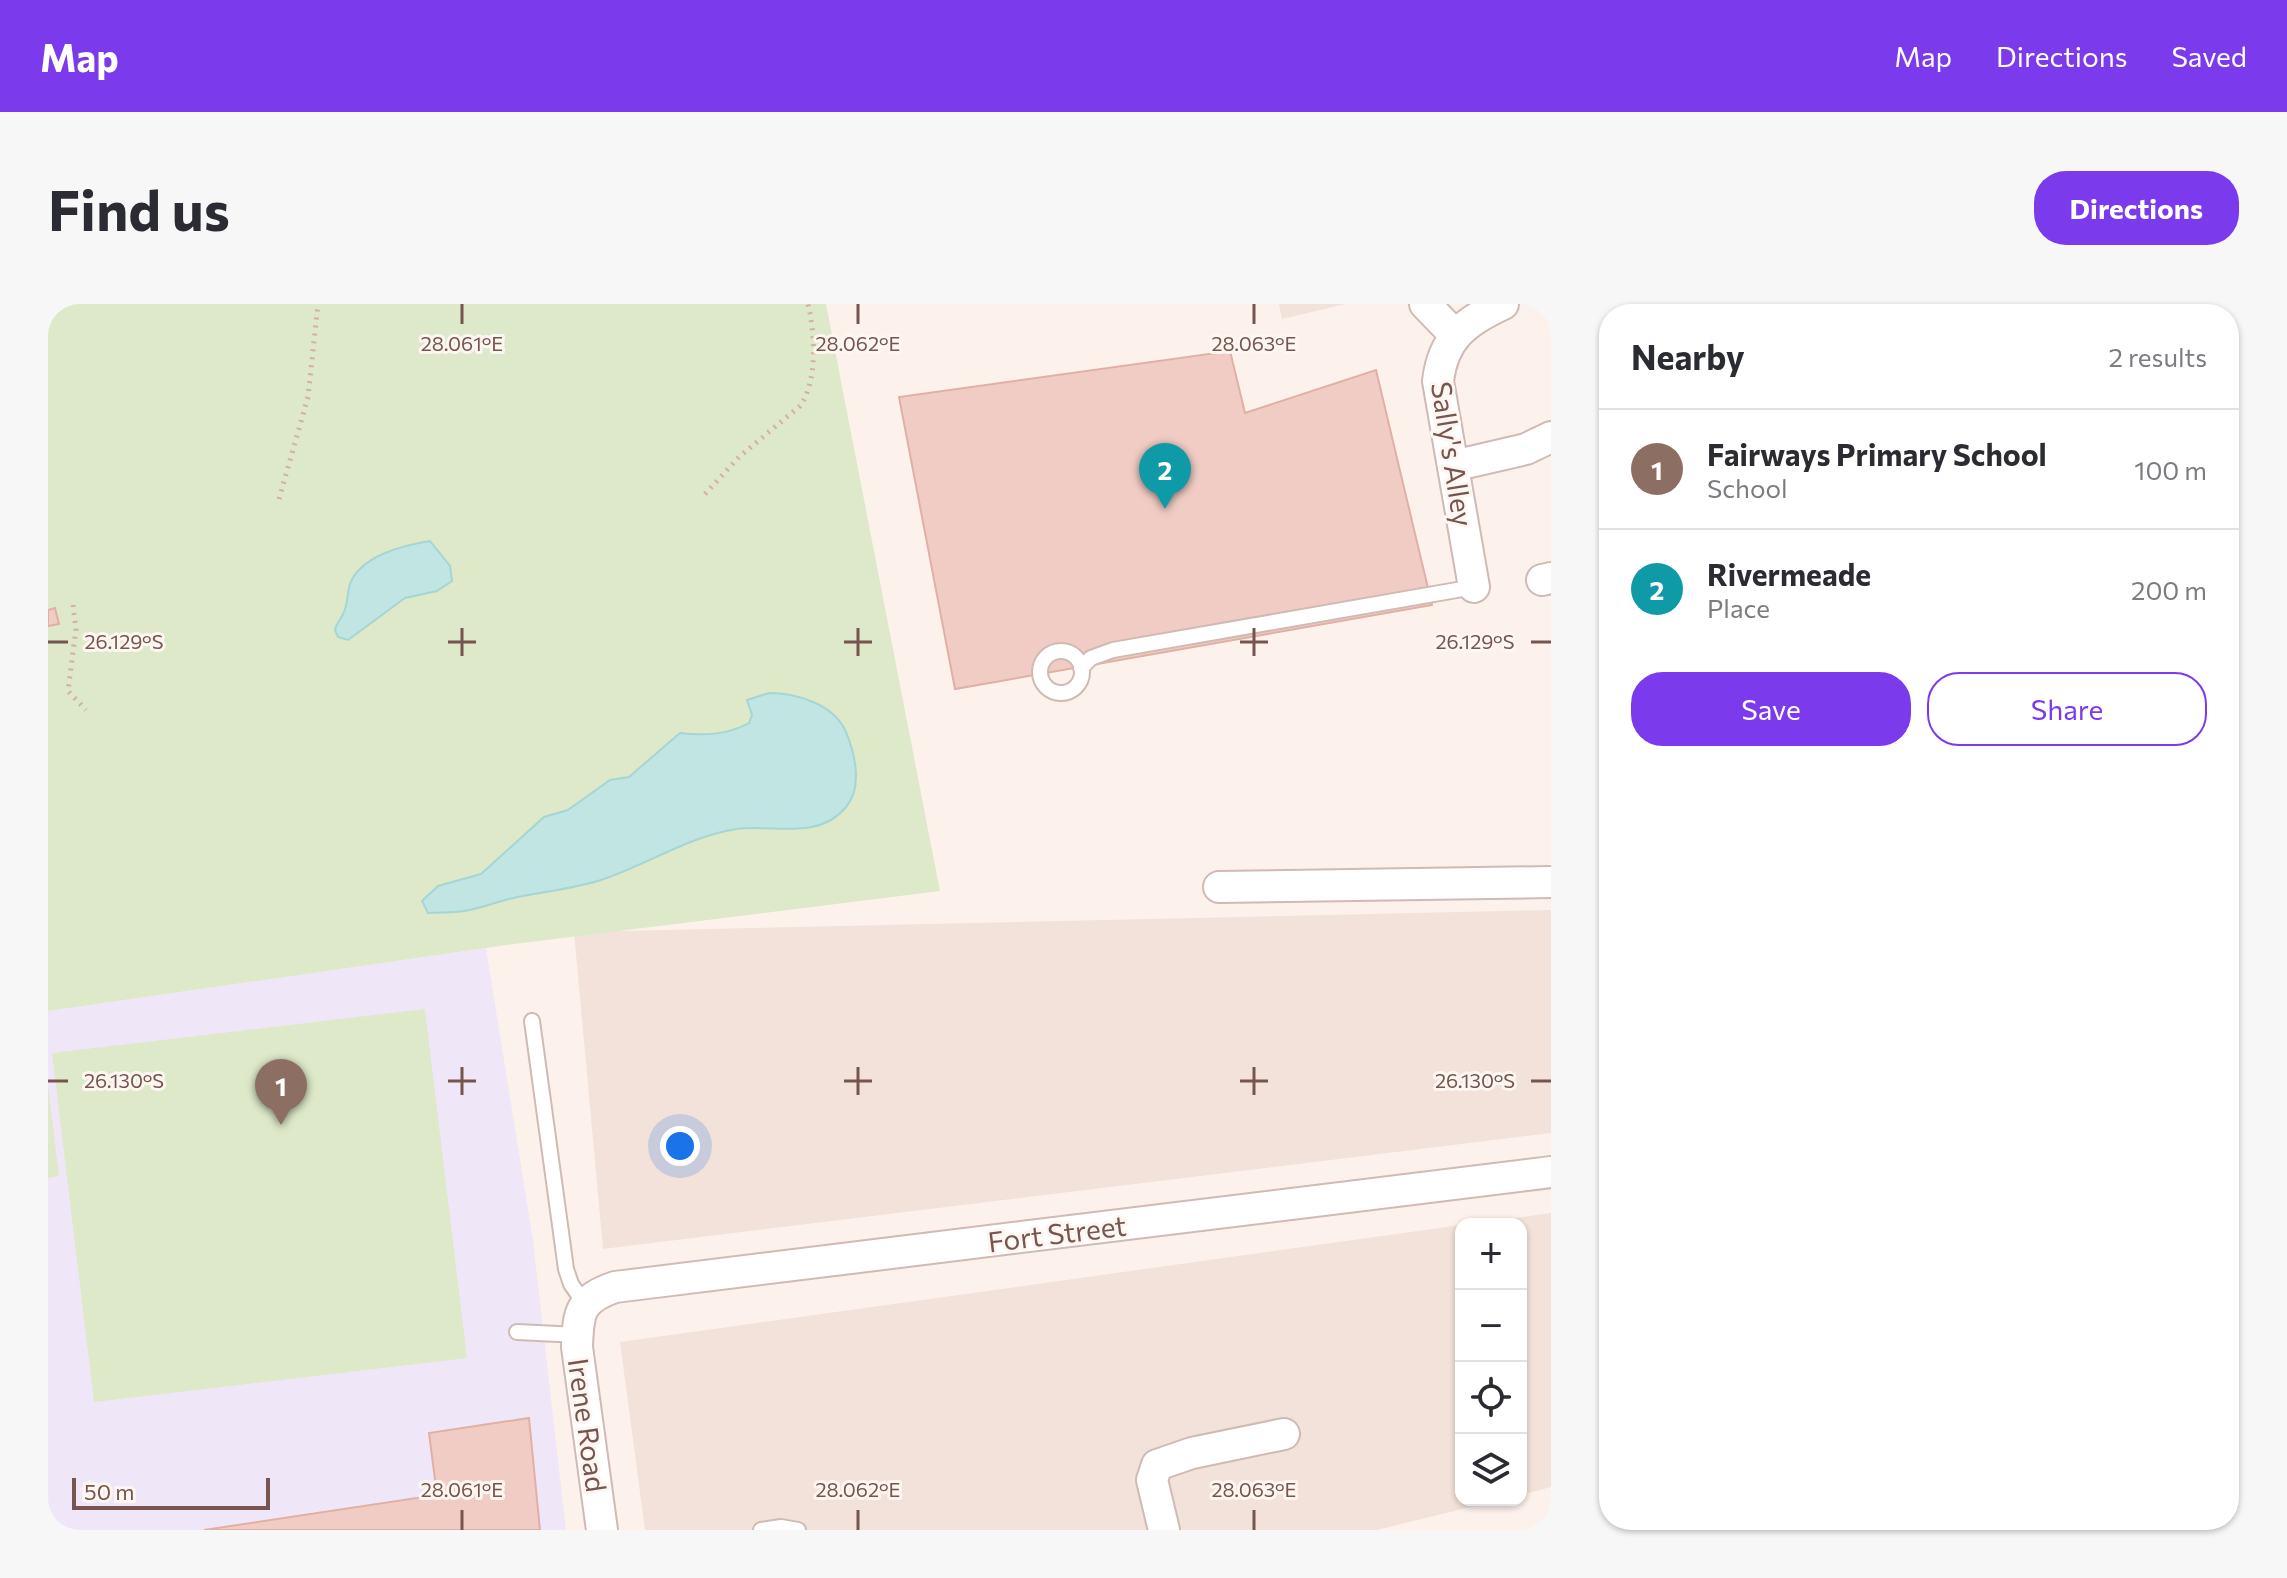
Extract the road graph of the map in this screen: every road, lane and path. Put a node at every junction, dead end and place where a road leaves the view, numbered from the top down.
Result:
1 (318, 304) edge
2 (808, 304) edge
3 (1425, 304) edge
4 (1503, 304) edge
5 (1454, 334) junction
6 (1551, 437) edge
7 (1453, 466) junction
8 (705, 494) dead end
9 (279, 499) dead end
10 (1474, 587) joint
11 (73, 605) dead end
12 (1081, 668) dead end
13 (86, 710) dead end
14 (1551, 882) edge
15 (1219, 887) dead end
16 (532, 1021) dead end
17 (1551, 1172) edge
18 (580, 1319) junction
19 (517, 1332) dead end
20 (1284, 1434) dead end
21 (602, 1530) edge
22 (761, 1530) edge
23 (798, 1530) edge
24 (1164, 1530) edge

1 - 9 path
2 - 8 path
3 - 5 street
4 - 5 street
5 - 7 street, Sally's Alley
6 - 7 street
7 - 10 street, Sally's Alley
10 - 12 lane
11 - 13 path
14 - 15 street
16 - 18 lane
17 - 18 street, Fort Street
18 - 19 lane
18 - 21 street, Irene Road
20 - 24 street
22 - 23 lane

